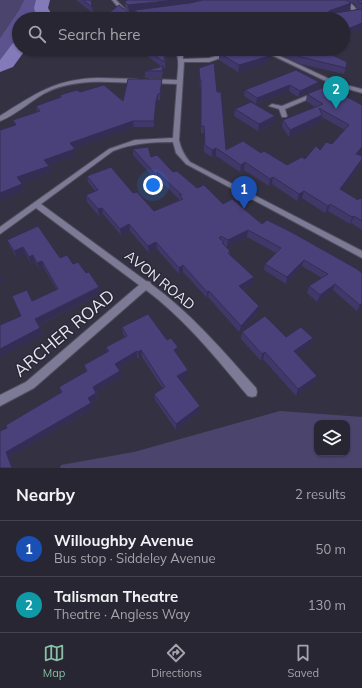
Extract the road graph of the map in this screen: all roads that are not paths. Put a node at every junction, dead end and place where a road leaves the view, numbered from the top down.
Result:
1 (114, 0) edge
2 (340, 0) edge
3 (353, 11) junction
4 (126, 12) edge
5 (350, 12) edge
6 (361, 12) edge
7 (180, 56) edge
8 (222, 56) edge
9 (275, 56) edge
10 (181, 61) junction
11 (180, 82) junction
12 (325, 90) edge
13 (362, 91) edge
14 (272, 106) dead end
15 (283, 108) junction
16 (284, 116) dead end
17 (0, 119) edge
18 (176, 140) junction
19 (37, 205) junction
20 (0, 231) edge
21 (362, 255) edge
22 (147, 284) junction
23 (252, 392) dead end
24 (0, 401) edge

1 - 4 street
2 - 3 street
3 - 5 street
3 - 6 street
7 - 10 street
8 - 10 street
9 - 13 street
10 - 11 street
11 - 17 street
11 - 18 street
12 - 15 street
14 - 15 street
15 - 16 street
18 - 19 street
18 - 21 street
19 - 20 street
19 - 22 street, AVON ROAD
22 - 23 street, AVON ROAD
22 - 24 street, ARCHER ROAD

